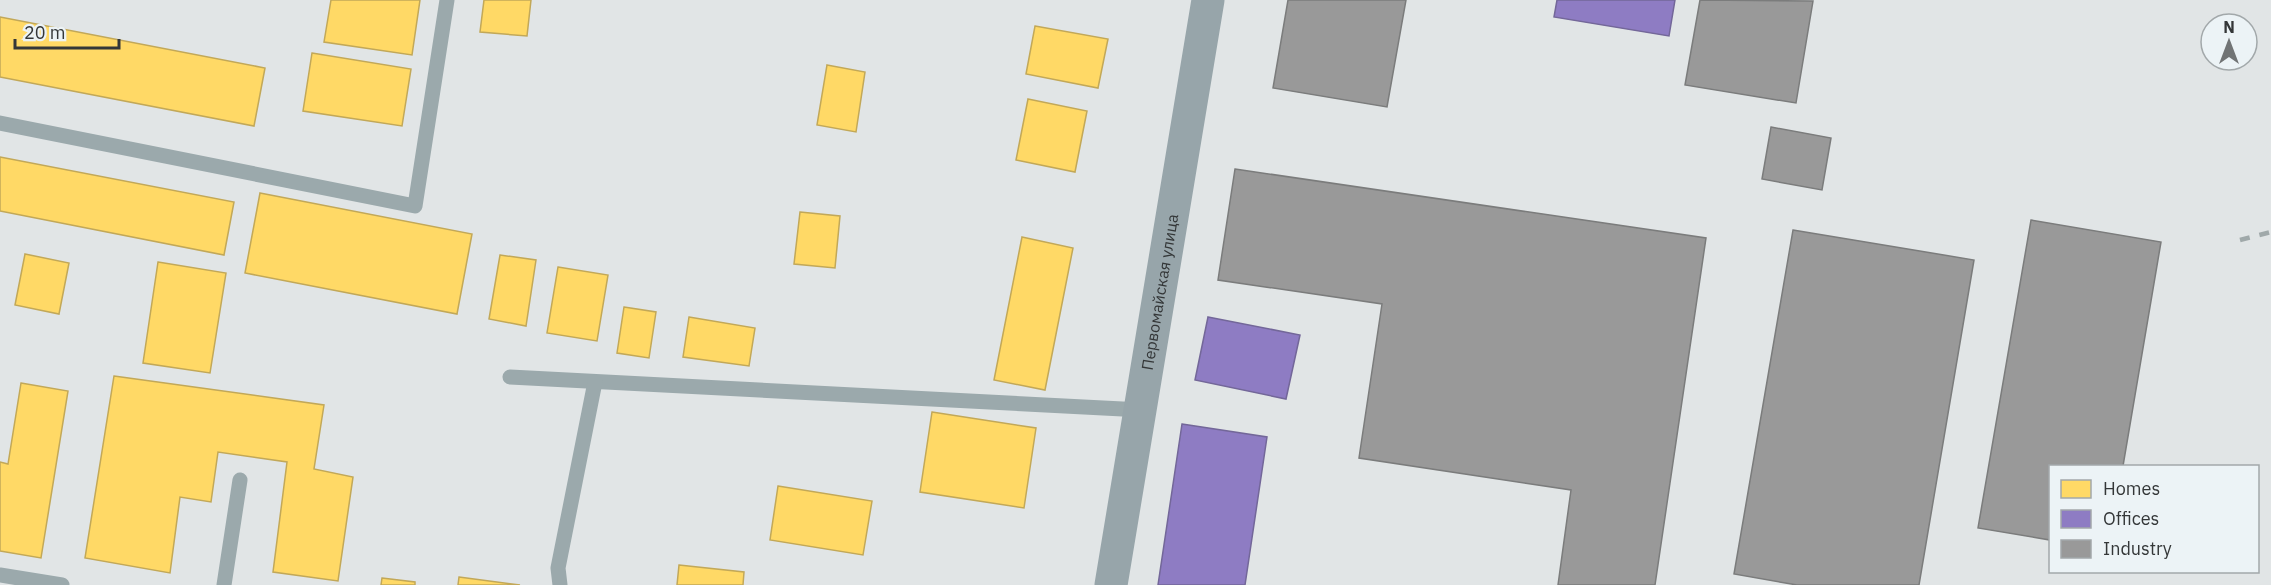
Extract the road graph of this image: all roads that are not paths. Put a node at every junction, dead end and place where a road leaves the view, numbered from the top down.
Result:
1 (447, 0) edge
2 (1208, 0) edge
3 (0, 123) edge
4 (510, 377) dead end
5 (595, 382) junction
6 (1142, 410) junction
7 (240, 480) dead end
8 (0, 575) edge
9 (62, 585) edge
10 (224, 585) edge
11 (560, 585) edge
12 (1111, 585) edge

1 - 3 lane
2 - 6 street, Первомайская улица
4 - 5 lane
5 - 6 lane
5 - 11 lane
6 - 12 street, Первомайская улица
7 - 10 lane
8 - 9 lane

